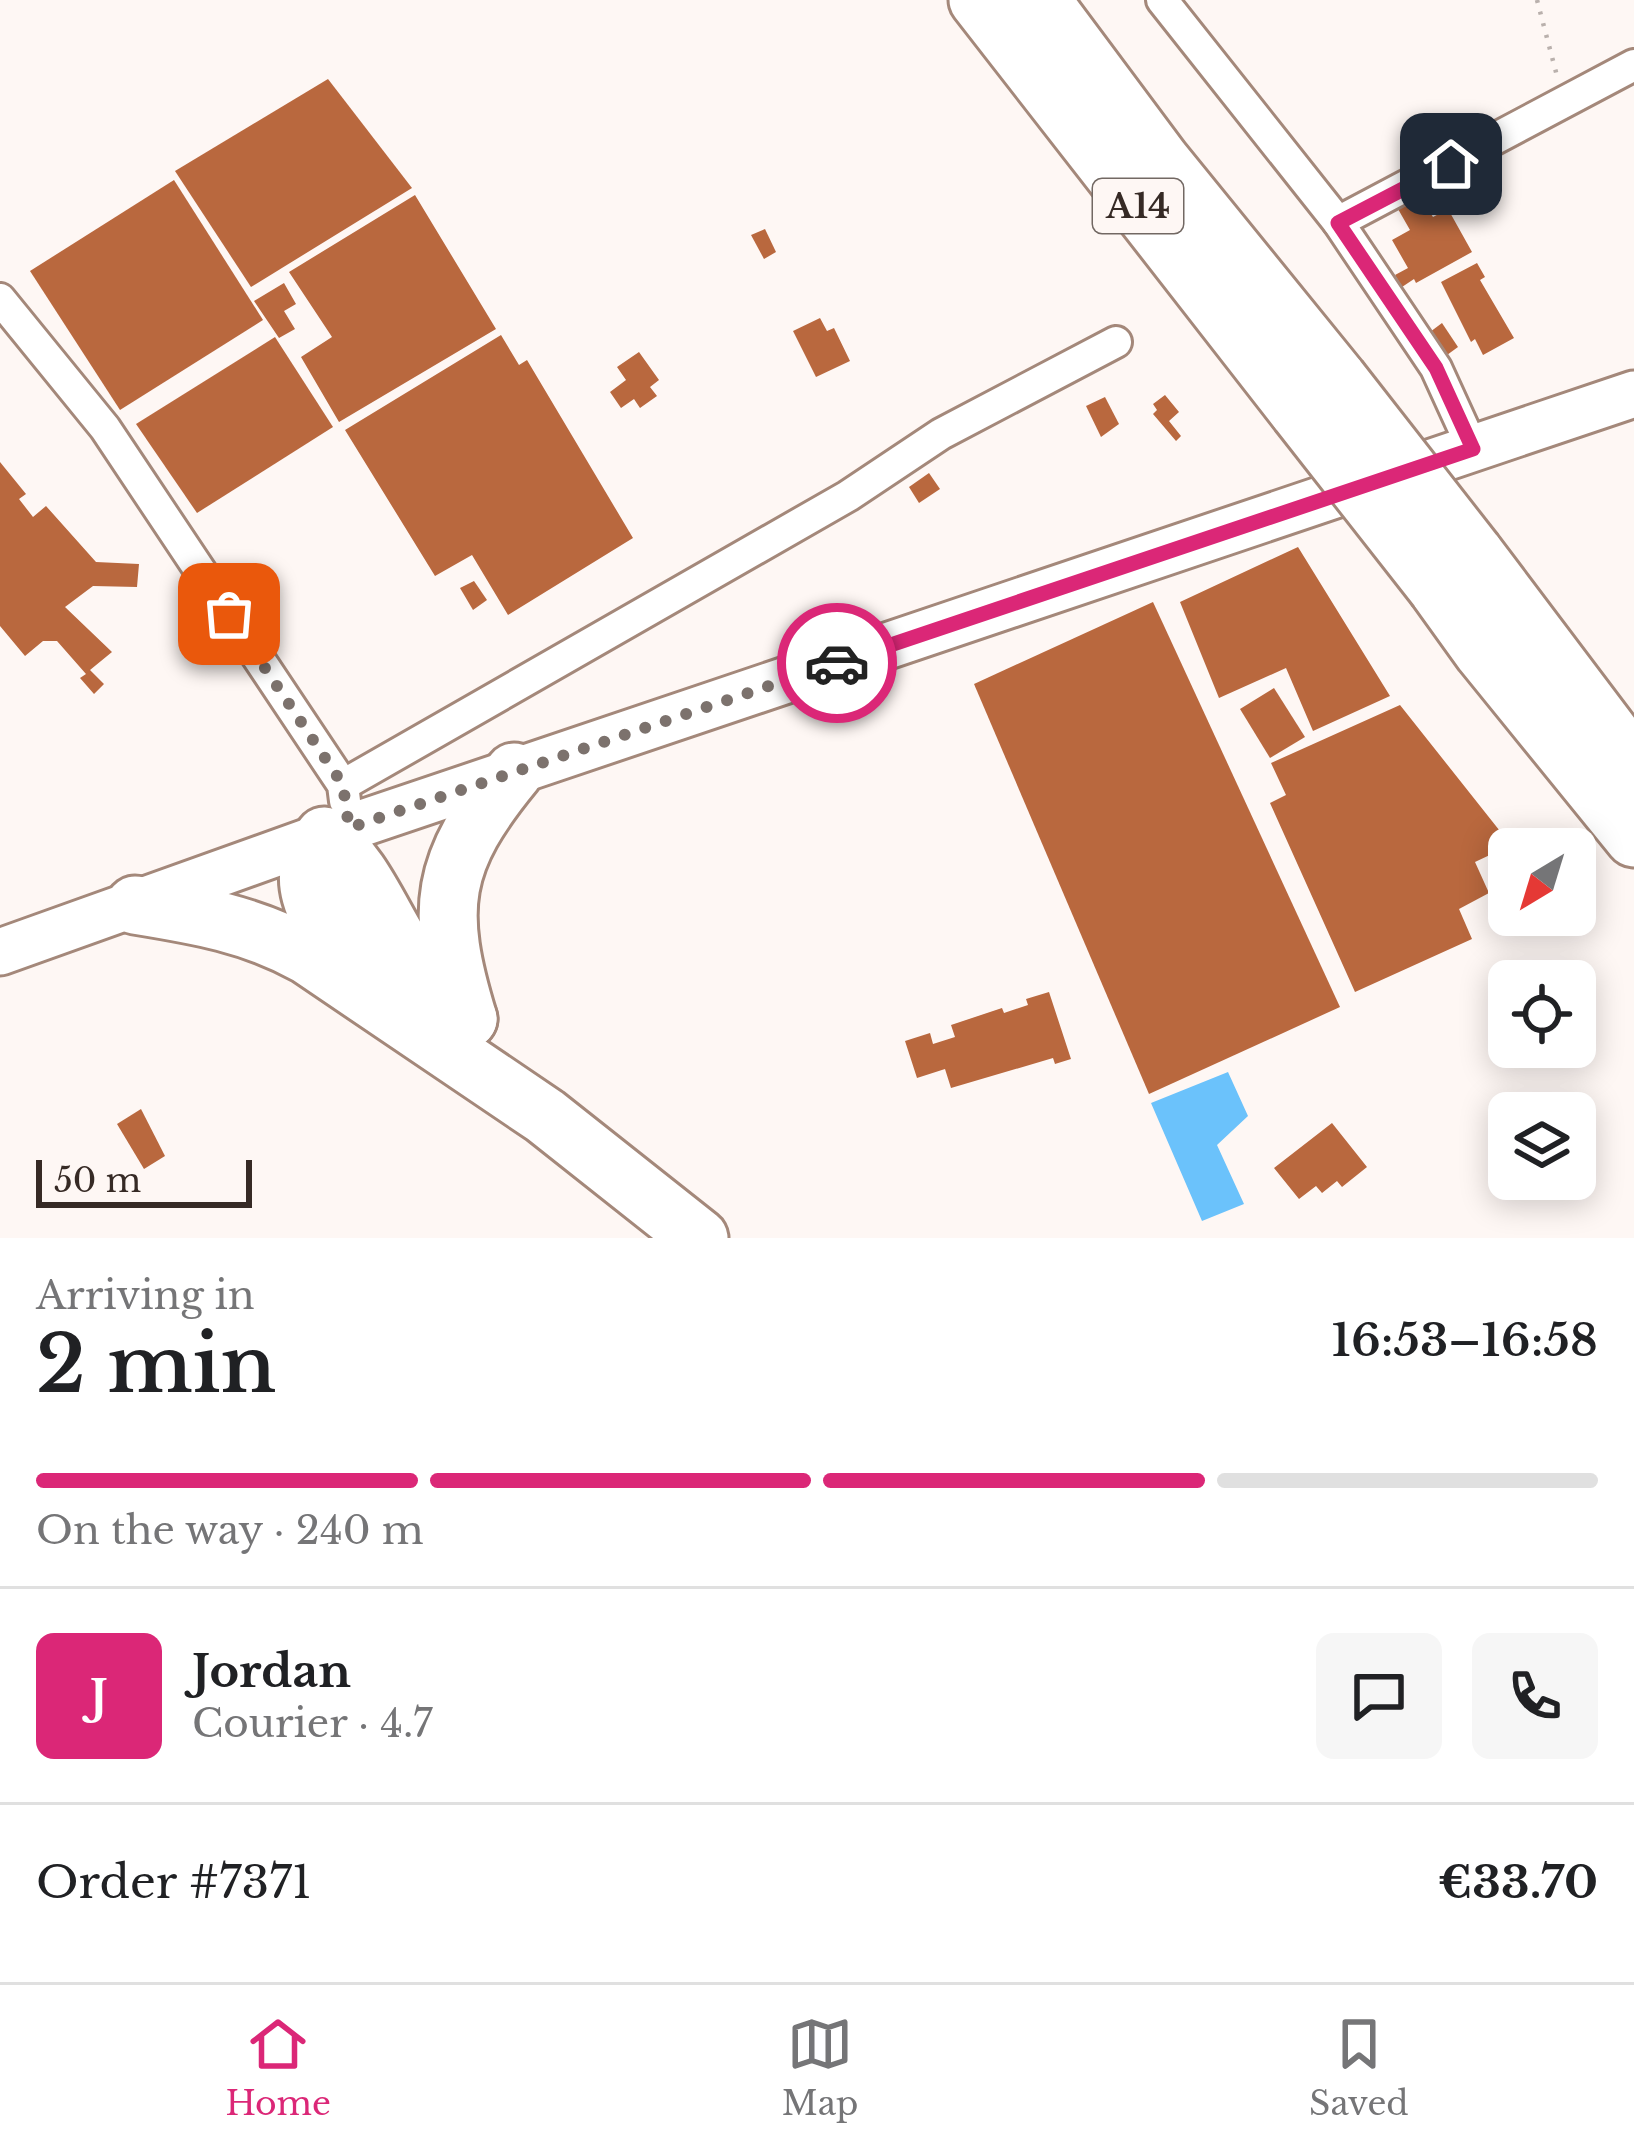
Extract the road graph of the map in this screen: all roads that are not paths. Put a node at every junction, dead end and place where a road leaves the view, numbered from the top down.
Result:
1 (977, 0) edge
2 (1041, 0) edge
3 (1162, 0) edge
4 (1634, 65) edge
5 (1338, 223) junction
6 (0, 298) edge
7 (1116, 342) dead end
8 (1634, 394) edge
9 (1318, 395) junction
10 (1473, 449) junction
11 (1455, 571) junction
12 (1483, 652) junction
13 (1634, 765) edge
14 (514, 772) junction
15 (339, 816) junction
16 (1634, 838) edge
17 (1634, 875) edge
18 (134, 905) junction
19 (0, 952) edge
20 (379, 1003) junction
21 (468, 1018) junction
22 (545, 1115) junction
23 (699, 1238) edge

1 - 9 highway, A14
2 - 9 highway, A14
3 - 5 street
4 - 5 street
5 - 10 street
6 - 15 street
7 - 15 street
8 - 10 main road
9 - 11 highway, A14, bridge
10 - 14 main road
11 - 12 highway, A14
11 - 13 highway, A14
12 - 16 highway, A14
12 - 17 highway, A14
14 - 15 main road
14 - 21 highway
15 - 18 main road
15 - 20 highway
15 - 21 highway
18 - 19 main road
18 - 20 highway
20 - 22 highway
21 - 22 highway
22 - 23 highway

